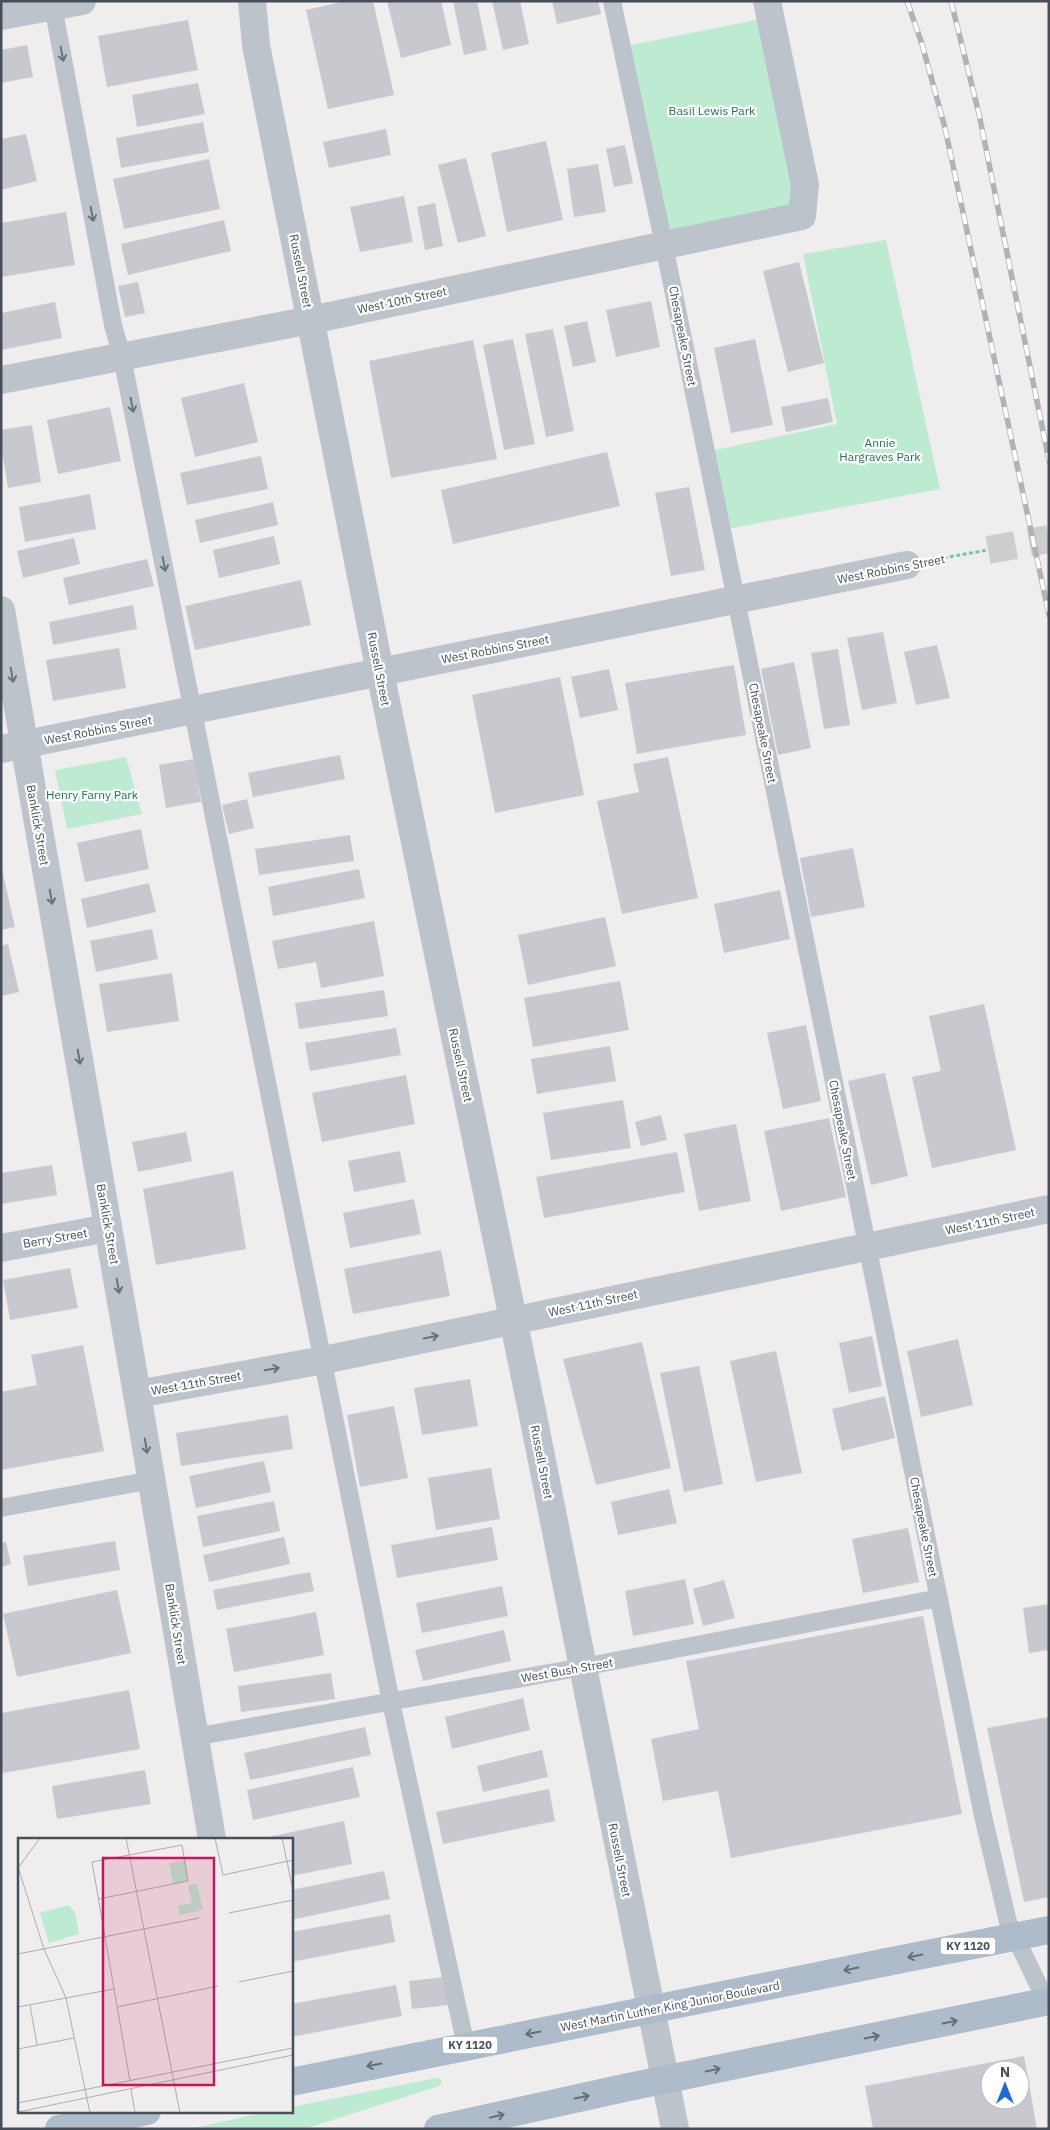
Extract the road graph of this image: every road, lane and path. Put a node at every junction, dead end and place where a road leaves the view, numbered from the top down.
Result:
1 (82, 1) edge
2 (252, 1) edge
3 (612, 1) edge
4 (767, 1) edge
5 (53, 6) junction
6 (1, 16) edge
7 (664, 245) junction
8 (311, 320) junction
9 (122, 357) junction
10 (1, 380) edge
11 (988, 550) tunnel mouth
12 (907, 565) joint
13 (736, 601) junction
14 (1, 610) edge
15 (380, 672) junction
16 (193, 711) junction
17 (13, 747) edge
18 (1049, 1209) edge
19 (108, 1228) junction
20 (867, 1246) junction
21 (1, 1248) edge
22 (513, 1320) junction
23 (324, 1360) junction
24 (138, 1394) junction
25 (152, 1480) junction
26 (1, 1508) edge
27 (939, 1598) junction
28 (583, 1667) junction
29 (391, 1702) junction
30 (194, 1736) junction
31 (212, 1838) edge
32 (1049, 1930) edge
33 (1049, 2002) edge
34 (1049, 2007) edge
35 (650, 2011) junction
36 (466, 2046) junction
37 (665, 2079) junction
38 (292, 2082) edge
39 (143, 2112) edge
40 (452, 2127) edge
41 (59, 2129) edge
42 (675, 2129) edge

1 - 5 street
2 - 8 street, Russell Street
3 - 7 lane, Chesapeake Street
4 - 7 street, West 10th Street
5 - 6 street
5 -> 9 lane
7 - 8 street, West 10th Street
7 - 13 lane, Chesapeake Street
8 - 9 street, West 10th Street
8 - 15 street, Russell Street
9 - 10 street, West 10th Street
9 -> 16 lane
11 - 12 path, West Robbins Street
12 - 13 street, West Robbins Street
13 - 15 street, West Robbins Street
13 - 20 lane, Chesapeake Street
14 -> 17 street, Banklick Street
15 - 16 street, West Robbins Street
15 - 22 street, Russell Street
16 - 17 street, West Robbins Street
16 - 23 lane
17 -> 19 street, Banklick Street
18 - 20 street, West 11th Street
19 - 21 street, Berry Street
19 -> 24 street, Banklick Street
20 - 22 street, West 11th Street
20 - 27 lane, Chesapeake Street
23 -> 22 street, West 11th Street
22 - 28 street, Russell Street
24 -> 23 street, West 11th Street
23 - 29 lane
24 -> 25 street, Banklick Street
25 - 26 lane
25 - 30 street, Banklick Street
27 - 28 lane, West Bush Street
27 - 34 lane, Chesapeake Street
28 - 29 lane, West Bush Street
28 - 35 street, Russell Street
29 - 30 lane, West Bush Street
29 - 36 lane
30 - 31 street, Banklick Street
32 -> 35 main road, West Martin Luther King Junior Boulevard / KY 1120, bridge
37 -> 33 main road, bridge
35 -> 36 main road, West Martin Luther King Junior Boulevard / KY 1120
35 - 37 street, Russell Street
36 -> 38 main road, West Martin Luther King Junior Boulevard / KY 1120
40 -> 37 main road
37 - 42 street, Russell Street
39 - 41 main road

